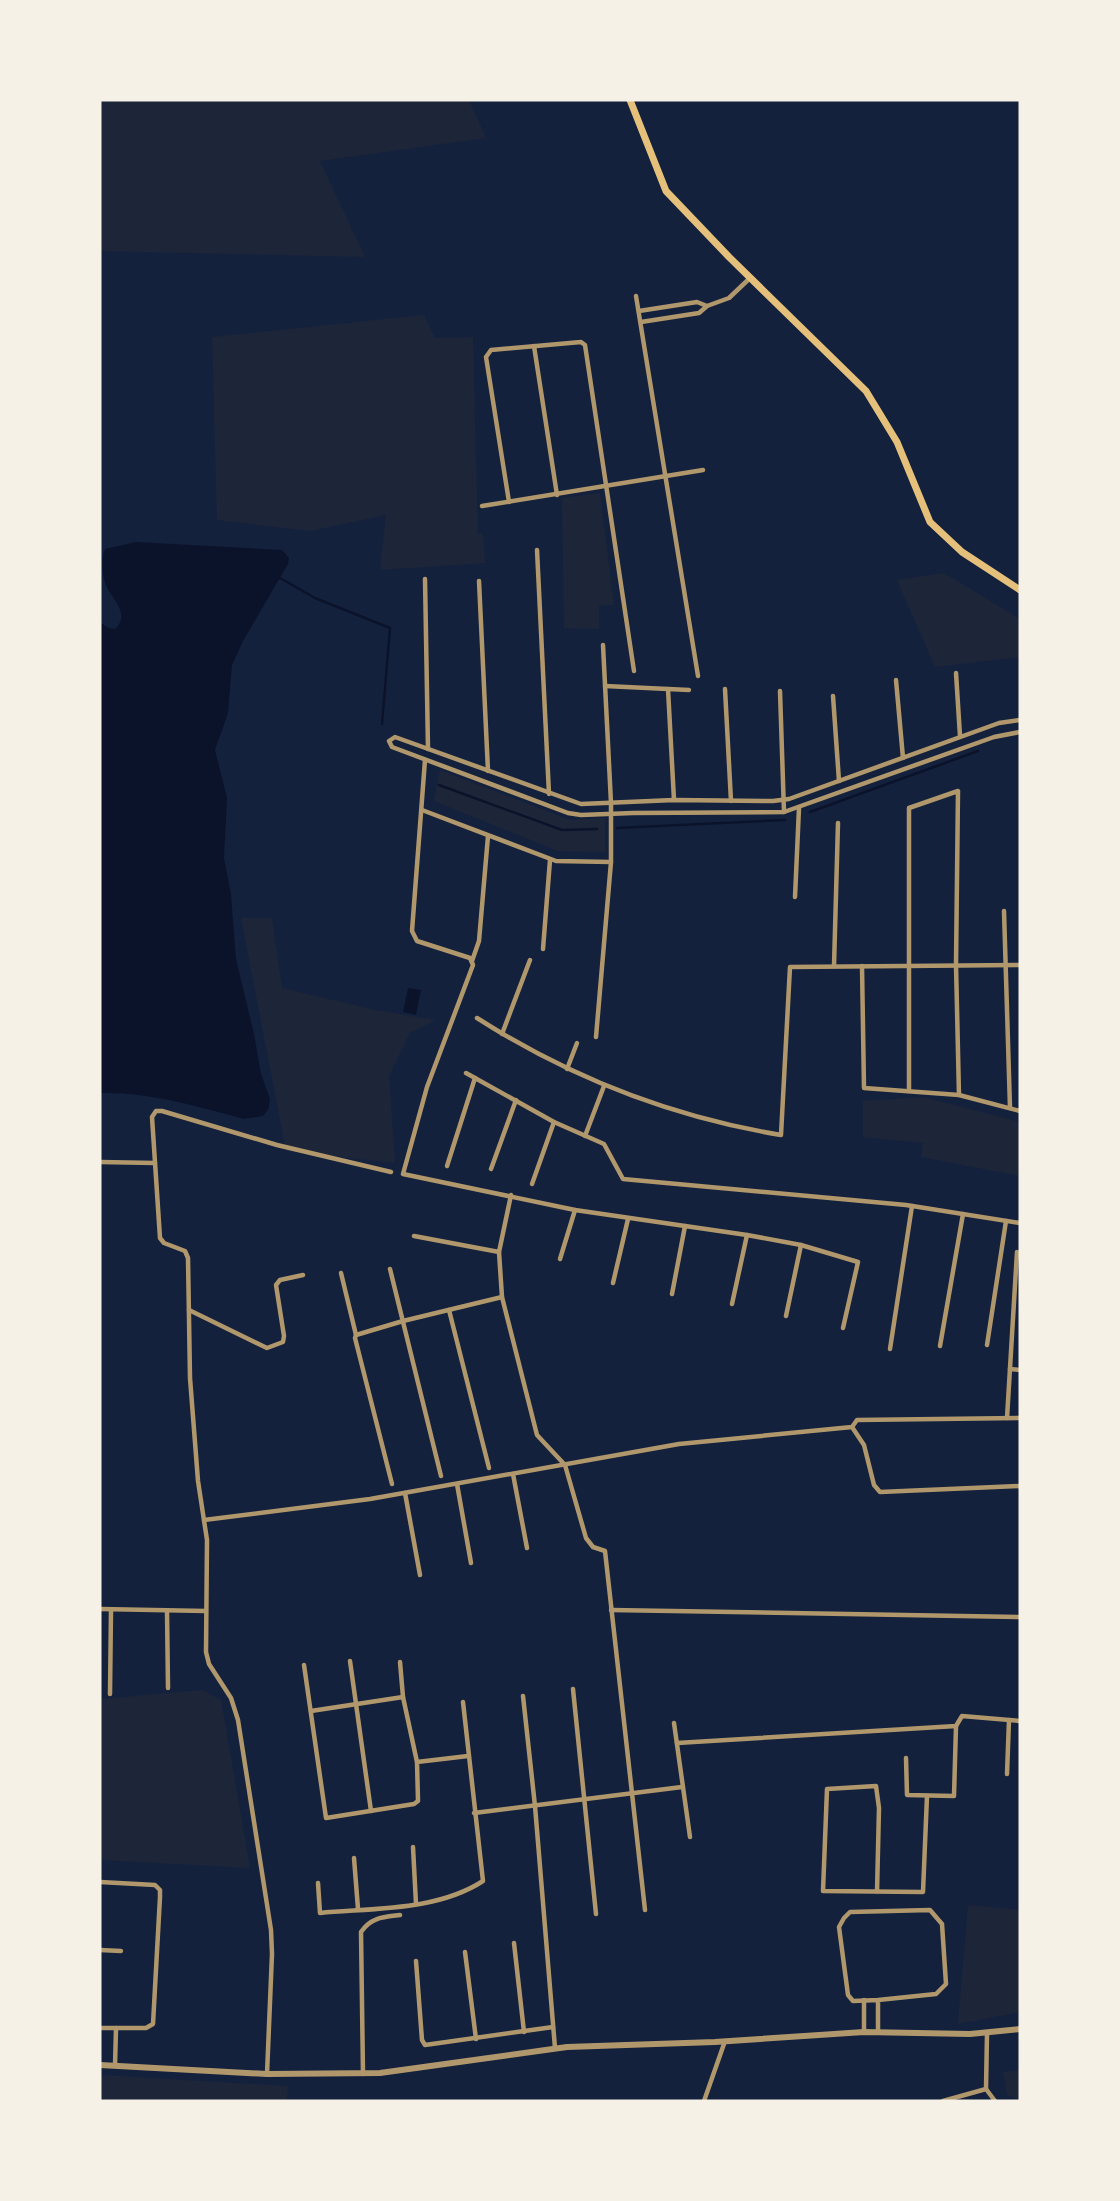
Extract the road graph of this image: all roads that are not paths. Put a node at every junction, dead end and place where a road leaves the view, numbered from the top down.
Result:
1 (630, 100) edge
2 (750, 278) junction
3 (636, 296) dead end
4 (707, 306) junction
5 (639, 311) junction
6 (641, 322) junction
7 (534, 346) junction
8 (703, 470) dead end
9 (665, 478) junction
10 (608, 487) junction
11 (557, 495) junction
12 (509, 502) junction
13 (482, 506) dead end
14 (537, 550) dead end
15 (425, 579) dead end
16 (479, 581) dead end
17 (1020, 590) edge
18 (603, 645) dead end
19 (634, 671) dead end
20 (956, 673) dead end
21 (698, 676) dead end
22 (896, 680) dead end
23 (605, 686) junction
24 (668, 689) junction
25 (725, 689) dead end
26 (690, 690) dead end
27 (780, 691) dead end
28 (833, 696) dead end
29 (1020, 720) edge
30 (1020, 732) edge
31 (960, 736) junction
32 (428, 749) junction
33 (903, 758) junction
34 (425, 760) junction
35 (488, 771) junction
36 (839, 781) junction
37 (549, 794) junction
38 (674, 800) junction
39 (784, 800) junction
40 (731, 801) junction
41 (611, 803) junction
42 (799, 808) junction
43 (422, 810) junction
44 (784, 812) junction
45 (611, 814) junction
46 (838, 823) dead end
47 (488, 835) junction
48 (550, 859) junction
49 (611, 862) junction
50 (795, 897) dead end
51 (1004, 911) dead end
52 (543, 950) dead end
53 (530, 960) dead end
54 (472, 961) junction
55 (909, 965) junction
56 (956, 965) junction
57 (1006, 965) junction
58 (1020, 965) edge
59 (834, 966) junction
60 (862, 966) junction
61 (477, 1018) dead end
62 (502, 1034) junction
63 (596, 1037) dead end
64 (577, 1042) dead end
65 (567, 1069) junction
66 (466, 1073) dead end
67 (475, 1078) junction
68 (604, 1086) junction
69 (909, 1091) junction
70 (959, 1095) junction
71 (516, 1100) junction
72 (1010, 1108) junction
73 (1020, 1111) edge
74 (554, 1122) junction
75 (585, 1136) junction
76 (100, 1162) edge
77 (155, 1163) junction
78 (447, 1166) dead end
79 (491, 1169) dead end
80 (391, 1172) dead end
81 (532, 1184) dead end
82 (511, 1195) junction
83 (912, 1206) junction
84 (575, 1210) junction
85 (963, 1214) junction
86 (628, 1219) junction
87 (1006, 1220) junction
88 (1020, 1223) edge
89 (685, 1226) junction
90 (747, 1235) junction
91 (414, 1236) dead end
92 (801, 1245) junction
93 (499, 1252) junction
94 (1017, 1252) dead end
95 (560, 1259) dead end
96 (390, 1269) dead end
97 (341, 1273) dead end
98 (303, 1275) dead end
99 (614, 1283) dead end
100 (672, 1294) dead end
101 (502, 1297) junction
102 (732, 1304) dead end
103 (189, 1310) junction
104 (449, 1310) junction
105 (786, 1316) dead end
106 (403, 1321) junction
107 (842, 1328) dead end
108 (356, 1335) junction
109 (987, 1345) dead end
110 (940, 1346) dead end
111 (890, 1349) dead end
112 (1010, 1369) junction
113 (1020, 1370) edge
114 (1007, 1418) junction
115 (1020, 1418) edge
116 (852, 1427) junction
117 (565, 1465) junction
118 (489, 1468) dead end
119 (513, 1474) junction
120 (441, 1476) dead end
121 (392, 1484) dead end
122 (457, 1484) junction
123 (1020, 1486) edge
124 (405, 1493) junction
125 (204, 1520) junction
126 (527, 1548) dead end
127 (471, 1563) dead end
128 (420, 1574) dead end
129 (100, 1609) edge
130 (111, 1610) junction
131 (611, 1610) junction
132 (167, 1611) junction
133 (206, 1611) junction
134 (1020, 1618) edge
135 (350, 1661) dead end
136 (400, 1662) dead end
137 (304, 1665) dead end
138 (168, 1688) dead end
139 (573, 1689) dead end
140 (110, 1694) dead end
141 (523, 1696) dead end
142 (403, 1697) junction
143 (463, 1702) dead end
144 (356, 1704) junction
145 (311, 1711) junction
146 (1009, 1720) junction
147 (1020, 1721) edge
148 (674, 1723) dead end
149 (956, 1726) junction
150 (677, 1743) junction
151 (468, 1756) junction
152 (906, 1758) dead end
153 (417, 1762) junction
154 (1007, 1774) dead end
155 (682, 1787) junction
156 (633, 1794) junction
157 (927, 1796) junction
158 (585, 1800) junction
159 (536, 1806) junction
160 (371, 1811) junction
161 (474, 1813) junction
162 (690, 1837) dead end
163 (413, 1847) dead end
164 (354, 1858) dead end
165 (100, 1882) edge
166 (318, 1883) dead end
167 (877, 1892) junction
168 (416, 1904) junction
169 (358, 1909) junction
170 (645, 1910) dead end
171 (596, 1914) dead end
172 (400, 1915) dead end
173 (514, 1943) dead end
174 (100, 1950) edge
175 (121, 1951) dead end
176 (465, 1952) dead end
177 (416, 1961) dead end
178 (864, 2000) junction
179 (878, 2000) junction
180 (553, 2027) junction
181 (100, 2028) edge
182 (116, 2028) junction
183 (1020, 2029) edge
184 (524, 2032) junction
185 (864, 2032) junction
186 (878, 2032) junction
187 (987, 2034) junction
188 (476, 2039) junction
189 (725, 2041) junction
190 (555, 2048) junction
191 (100, 2065) edge
192 (115, 2066) junction
193 (267, 2074) junction
194 (363, 2074) junction
195 (986, 2089) junction
196 (704, 2101) edge
197 (943, 2101) edge
198 (995, 2101) edge

1 - 2 main road
2 - 4 street
2 - 17 main road
3 - 5 street
4 - 5 street
4 - 6 street
5 - 6 street
6 - 9 street
7 - 10 street
7 - 11 street
7 - 12 street
8 - 9 street
9 - 10 street
9 - 21 street
10 - 11 street
10 - 19 street
11 - 12 street
12 - 13 street
14 - 37 street
15 - 32 street
16 - 35 street
18 - 23 street
20 - 31 street
22 - 33 street
23 - 24 street
23 - 41 street
24 - 26 street
24 - 38 street
25 - 40 street
27 - 39 street
28 - 36 street
29 - 31 street
30 - 42 street
31 - 33 street
32 - 34 street
32 - 35 street
33 - 36 street
34 - 43 street
34 - 45 street
35 - 37 street
36 - 39 street
37 - 41 street
38 - 40 street
38 - 41 street
39 - 40 street
39 - 44 street
41 - 45 street
42 - 44 street
42 - 50 street
43 - 47 street
43 - 54 street
44 - 45 street
45 - 49 street
46 - 59 street
47 - 48 street
47 - 54 street
48 - 49 street
48 - 52 street
49 - 63 street
51 - 57 street
53 - 62 street
54 - 82 street
55 - 56 street
55 - 56 street
55 - 60 street
55 - 69 street
56 - 57 street
56 - 70 street
57 - 58 street
57 - 72 street
59 - 60 street
59 - 68 street
60 - 69 street
61 - 62 street
62 - 65 street
64 - 65 street
65 - 68 street
66 - 67 street
67 - 71 street
67 - 78 street
68 - 75 street
69 - 70 street
70 - 72 street
71 - 74 street
71 - 79 street
72 - 73 street
74 - 75 street
74 - 81 street
75 - 83 street
76 - 77 street
77 - 80 street
77 - 103 street
82 - 84 street
82 - 93 street
83 - 85 street
83 - 111 street
84 - 86 street
84 - 95 street
85 - 87 street
85 - 110 street
86 - 89 street
86 - 99 street
87 - 88 street
87 - 109 street
89 - 90 street
89 - 100 street
90 - 92 street
90 - 102 street
91 - 93 street
92 - 105 street
92 - 107 street
93 - 101 street
94 - 112 street
96 - 106 street
97 - 108 street
98 - 103 street
101 - 104 street
101 - 117 street
103 - 125 street
104 - 106 street
104 - 118 street
106 - 108 street
106 - 120 street
108 - 121 street
112 - 113 street
112 - 114 street
114 - 115 street
114 - 116 street
116 - 117 street
116 - 123 street
117 - 119 street
117 - 131 street
119 - 122 street
119 - 126 street
122 - 124 street
122 - 127 street
124 - 125 street
124 - 128 street
125 - 133 street
129 - 130 street
130 - 132 street
130 - 140 street
131 - 134 street
131 - 156 street
132 - 133 street
132 - 138 street
133 - 193 street
135 - 144 street
136 - 142 street
137 - 145 street
139 - 158 street
141 - 159 street
142 - 144 street
142 - 153 street
143 - 151 street
144 - 145 street
144 - 160 street
145 - 160 street
146 - 147 street
146 - 149 street
146 - 154 street
148 - 150 street
149 - 150 street
149 - 157 street
150 - 155 street
151 - 153 street
151 - 161 street
152 - 157 street
153 - 160 street
155 - 156 street
155 - 162 street
156 - 158 street
156 - 170 street
157 - 167 street
158 - 159 street
158 - 171 street
159 - 161 street
159 - 180 street
161 - 168 street
163 - 168 street
164 - 169 street
165 - 182 street
166 - 169 street
167 - 167 street
168 - 169 street
172 - 194 street
173 - 184 street
174 - 175 street
176 - 188 street
177 - 188 street
178 - 179 street
178 - 179 street
178 - 185 street
179 - 186 street
180 - 184 street
180 - 190 street
181 - 182 street
182 - 192 street
183 - 187 street
184 - 188 street
185 - 186 street
185 - 189 street
186 - 187 street
187 - 195 street
189 - 190 street
189 - 196 street
190 - 194 street
191 - 192 street
192 - 193 street
193 - 194 street
195 - 197 street
195 - 198 street

